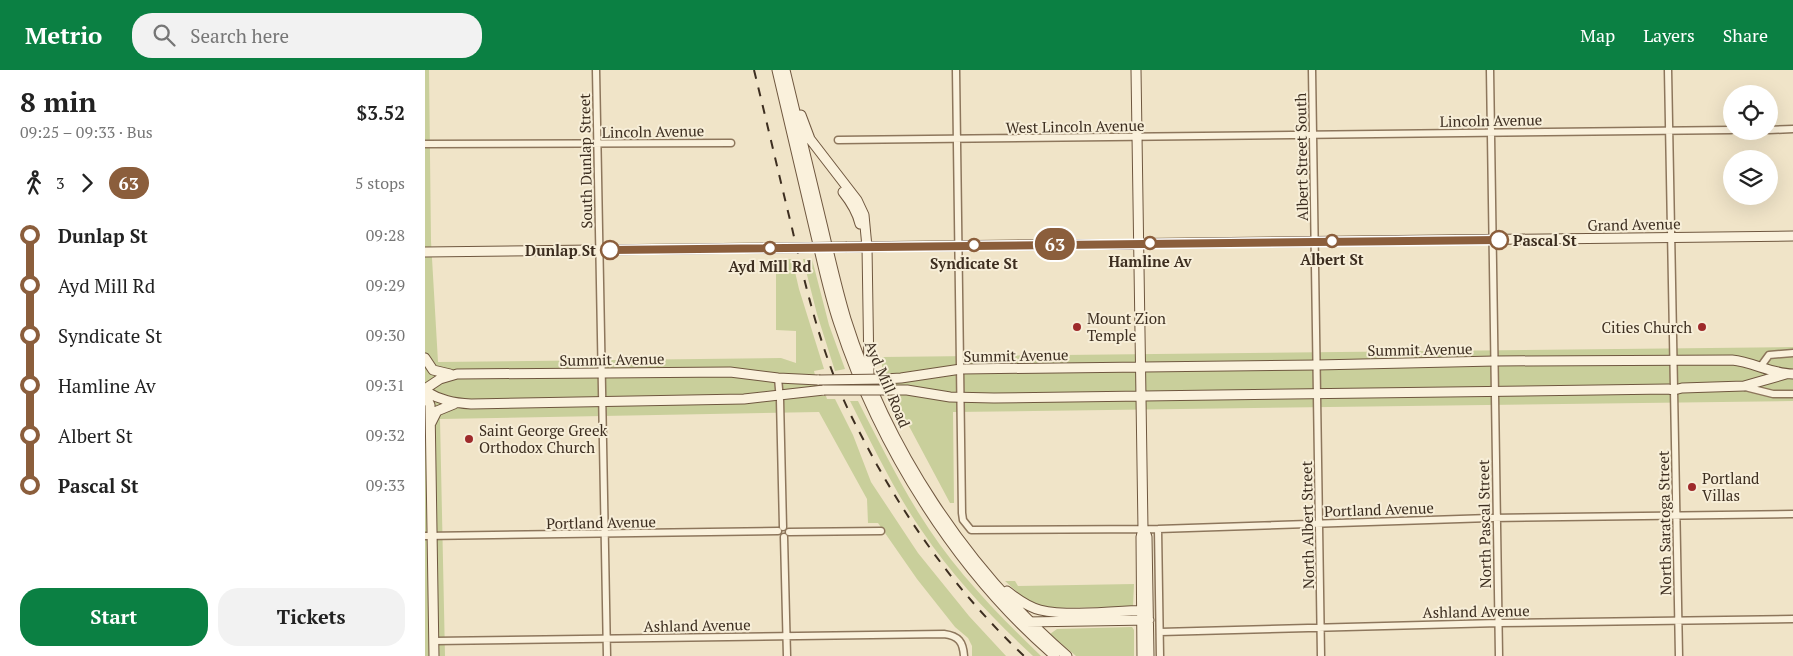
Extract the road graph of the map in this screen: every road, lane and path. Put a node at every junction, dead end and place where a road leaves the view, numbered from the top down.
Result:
1 (596, 70) edge
2 (777, 70) edge
3 (785, 70) edge
4 (956, 70) edge
5 (1136, 70) edge
6 (1312, 70) edge
7 (1490, 70) edge
8 (1668, 70) edge
9 (789, 85) junction
10 (1793, 129) edge
11 (1723, 130) edge
12 (1778, 130) edge
13 (1669, 131) junction
14 (1491, 133) junction
15 (1313, 135) junction
16 (1138, 137) junction
17 (838, 140) dead end
18 (957, 140) junction
19 (731, 142) dead end
20 (425, 144) edge
21 (597, 144) junction
22 (799, 147) junction
23 (1793, 236) edge
24 (1671, 237) junction
25 (1493, 240) junction
26 (1315, 241) junction
27 (1139, 243) junction
28 (959, 245) junction
29 (864, 247) junction
30 (599, 250) junction
31 (425, 252) edge
32 (1793, 353) edge
33 (425, 358) edge
34 (1495, 361) junction
35 (1673, 361) junction
36 (1317, 365) junction
37 (1761, 366) junction
38 (1141, 367) junction
39 (961, 369) junction
40 (457, 374) junction
41 (601, 374) junction
42 (1790, 374) edge
43 (778, 378) junction
44 (869, 380) junction
45 (1744, 386) junction
46 (1673, 390) junction
47 (425, 391) edge
48 (1495, 392) junction
49 (1317, 394) junction
50 (1793, 394) edge
51 (780, 395) junction
52 (1141, 396) junction
53 (961, 397) junction
54 (601, 402) junction
55 (454, 404) junction
56 (430, 426) junction
57 (1793, 514) edge
58 (1677, 516) junction
59 (1497, 518) junction
60 (1319, 523) junction
61 (1143, 528) junction
62 (781, 529) junction
63 (1158, 529) junction
64 (881, 531) dead end
65 (789, 532) junction
66 (605, 534) junction
67 (428, 536) edge
68 (784, 537) junction
69 (972, 556) junction
70 (1145, 610) junction
71 (1065, 613) junction
72 (1793, 619) edge
73 (1145, 620) junction
74 (1678, 620) junction
75 (1025, 621) junction
76 (1499, 622) junction
77 (1321, 628) junction
78 (1160, 632) junction
79 (787, 636) junction
80 (607, 638) junction
81 (434, 641) junction
82 (434, 656) edge
83 (607, 656) edge
84 (787, 656) edge
85 (964, 656) edge
86 (1055, 656) edge
87 (1067, 656) edge
88 (1142, 656) edge
89 (1149, 656) edge
90 (1160, 656) edge
91 (1321, 656) edge
92 (1499, 656) edge
93 (1679, 656) edge

1 - 21 street, South Dunlap Street
2 - 22 main road, Ayd Mill Road
3 - 9 main road, Ayd Mill Road
4 - 18 street
5 - 16 main road
6 - 15 street, Albert Street South
7 - 14 street, North Pascal Street
8 - 13 street, North Saratoga Street
9 - 22 main road, Ayd Mill Road
9 - 29 main road
10 - 12 street
11 - 13 street
13 - 14 street, Lincoln Avenue
13 - 24 street, North Saratoga Street
14 - 15 street, Lincoln Avenue
14 - 25 street, North Pascal Street
15 - 16 street, West Lincoln Avenue
15 - 26 street, Albert Street South
16 - 18 street, West Lincoln Avenue
16 - 27 main road
17 - 18 street, West Lincoln Avenue
18 - 28 street
19 - 21 street, Lincoln Avenue
20 - 21 street, Lincoln Avenue
21 - 30 street, South Dunlap Street
22 - 29 main road
22 - 44 main road, Ayd Mill Road
22 - 75 main road, Ayd Mill Road
23 - 24 main road, Grand Avenue
24 - 25 main road, Grand Avenue
24 - 35 street, North Saratoga Street
25 - 26 main road, Grand Avenue
25 - 34 street, North Pascal Street
26 - 27 main road, Grand Avenue
26 - 36 street, Albert Street South
27 - 28 main road, Grand Avenue
27 - 38 main road
28 - 29 main road, Grand Avenue
28 - 39 street
29 - 30 main road, Grand Avenue, bridge
29 - 44 main road
30 - 31 main road, Grand Avenue
30 - 41 street, South Dunlap Street
32 - 37 street
33 - 40 main road
34 - 35 main road, Summit Avenue
34 - 36 main road, Summit Avenue
34 - 48 street, North Pascal Street
35 - 37 main road, Summit Avenue
35 - 46 street, North Saratoga Street
36 - 38 main road, Summit Avenue
36 - 49 street, Albert Street South
37 - 42 main road, Summit Avenue
38 - 39 main road, Summit Avenue
38 - 52 main road
39 - 43 main road, Summit Avenue, bridge
39 - 53 street
40 - 41 main road, Summit Avenue
40 - 47 main road, Summit Avenue
41 - 43 main road, Summit Avenue
41 - 54 street, South Dunlap Street
42 - 45 main road, Summit Avenue
43 - 51 street
44 - 69 main road, Ayd Mill Road
45 - 46 main road, Summit Avenue
45 - 50 street, Summit Avenue
46 - 48 main road, Summit Avenue
46 - 58 street, North Saratoga Street
47 - 55 main road, Summit Avenue
47 - 56 main road
48 - 49 main road, Summit Avenue
48 - 59 street, North Pascal Street
49 - 52 main road, Summit Avenue
49 - 60 street, North Albert Street
51 - 53 main road, Summit Avenue, bridge
51 - 54 main road, Summit Avenue
51 - 62 street
52 - 53 main road, Summit Avenue
52 - 61 main road
53 - 61 street, Portland Avenue
54 - 55 main road, Summit Avenue
54 - 66 street, South Dunlap Street
55 - 56 main road
56 - 67 main road
57 - 58 street, Portland Avenue
58 - 59 street, Portland Avenue
58 - 74 street, North Saratoga Street
59 - 60 street, Portland Avenue
59 - 76 street, North Pascal Street
60 - 63 street, Portland Avenue
60 - 77 street, North Albert Street
61 - 63 street, Portland Avenue
61 - 70 main road
62 - 65 street
62 - 66 street, Portland Avenue
62 - 68 street
63 - 78 street
64 - 65 street
65 - 68 street
66 - 67 street, Portland Avenue
66 - 80 street, South Dunlap Street
67 - 81 main road
68 - 79 street
69 - 71 main road
69 - 75 main road, Ayd Mill Road
70 - 71 main road
70 - 73 main road
71 - 75 main road
72 - 74 street, Ashland Avenue
73 - 75 main road
73 - 88 main road
73 - 89 main road
74 - 76 street, Ashland Avenue
74 - 93 street, North Saratoga Street
75 - 86 main road, Ayd Mill Road
75 - 87 main road, Ayd Mill Road
76 - 77 street, Ashland Avenue
76 - 92 street, North Pascal Street
77 - 78 street, Ashland Avenue
77 - 91 street, North Albert Street
78 - 90 street
79 - 80 street, Ashland Avenue
79 - 84 street
79 - 85 street, Ashland Avenue
80 - 81 street, Ashland Avenue
80 - 83 street, South Dunlap Street
81 - 82 main road

